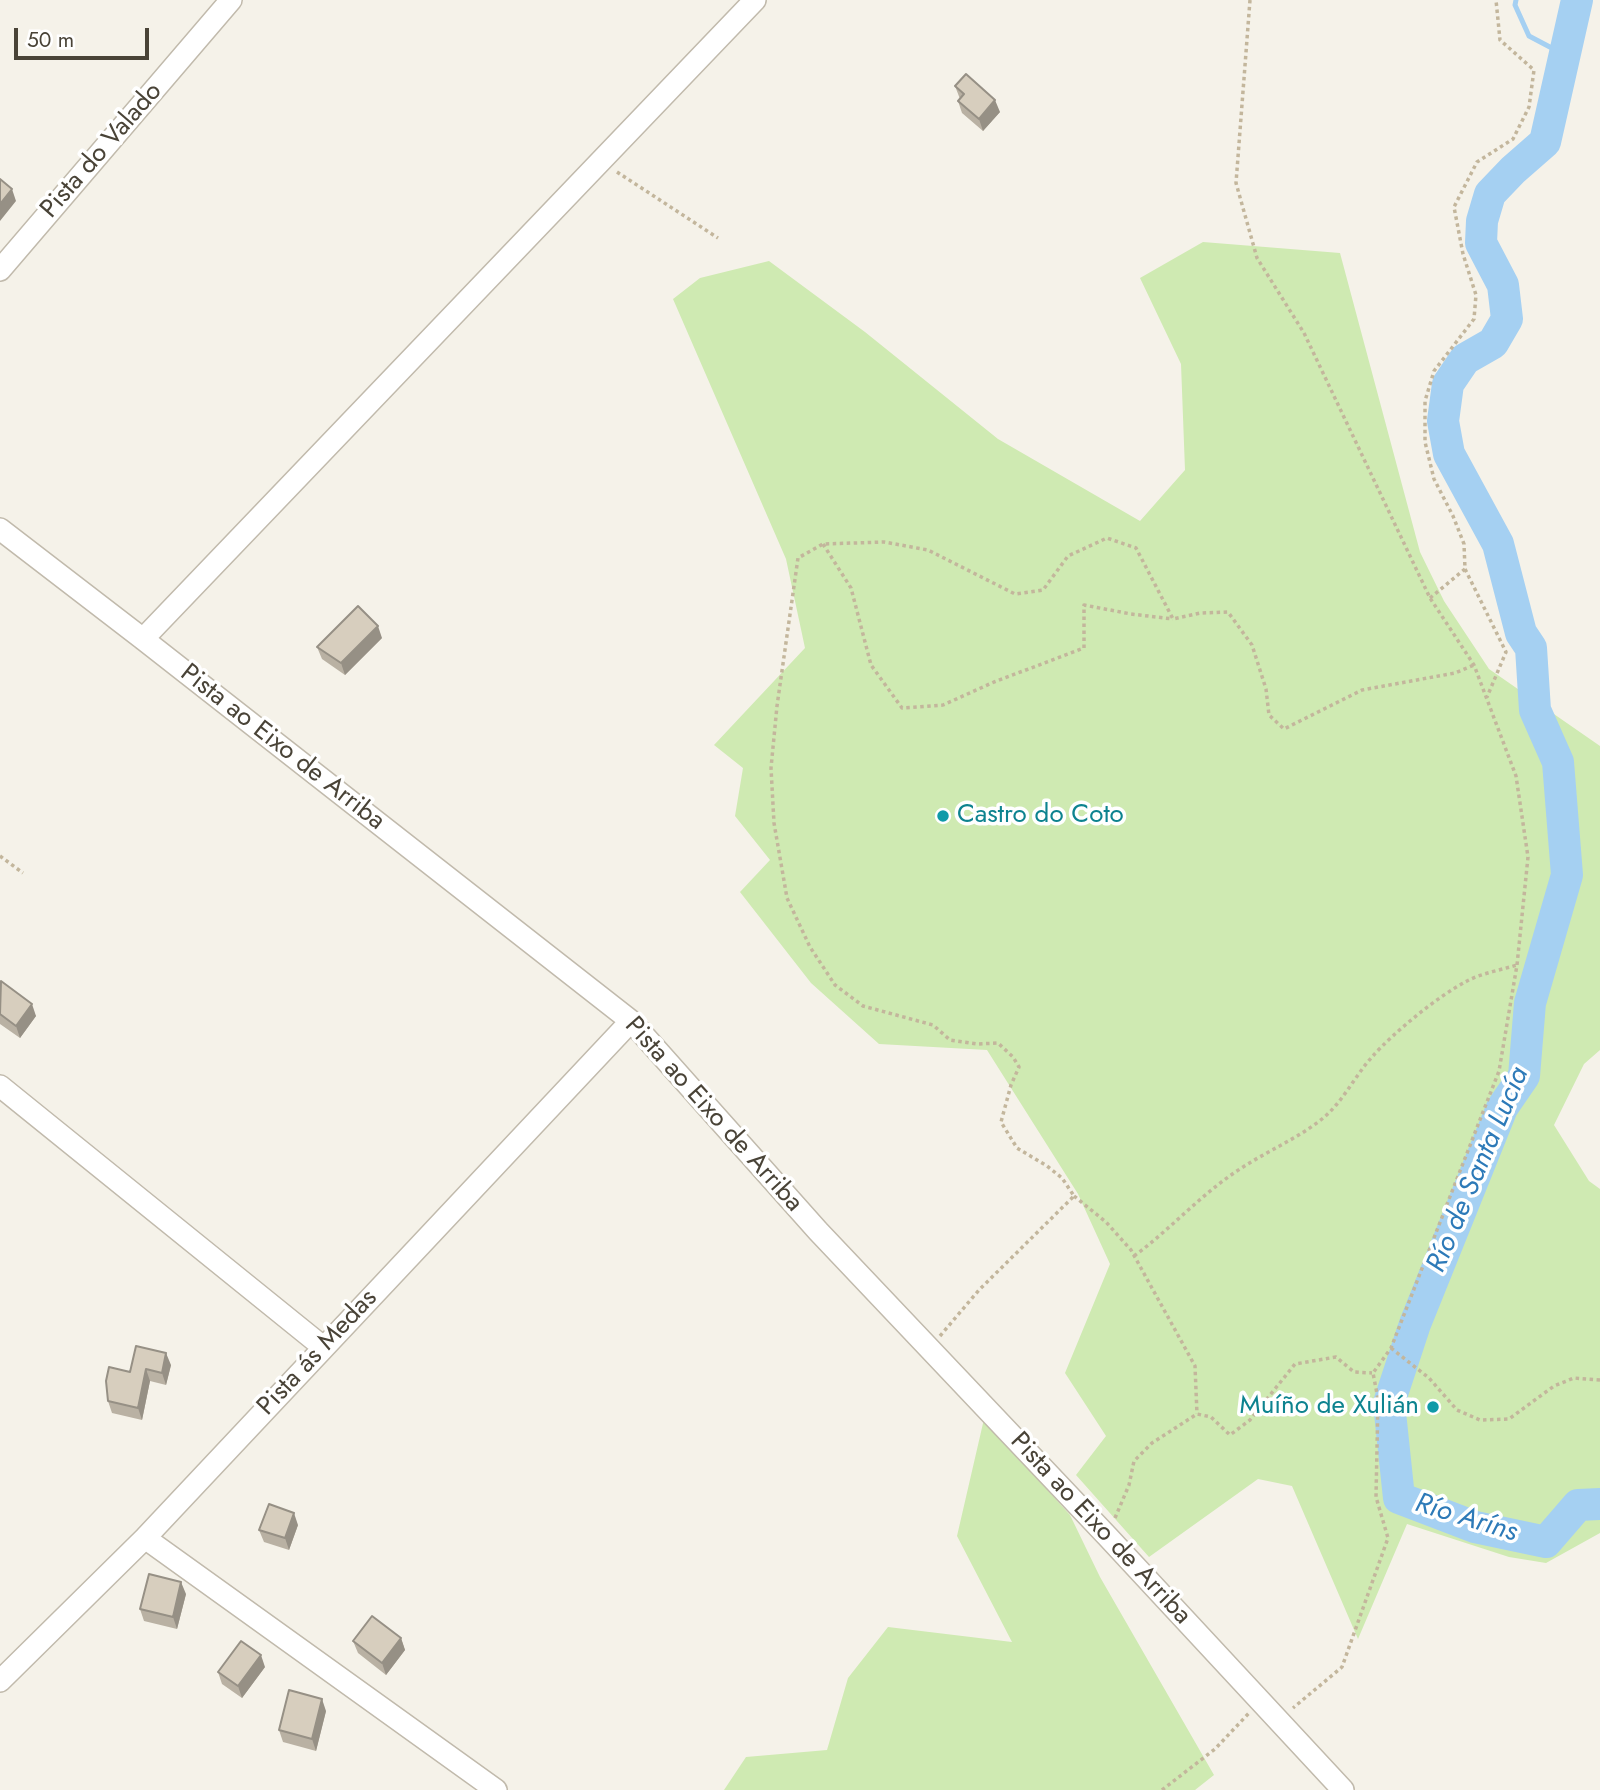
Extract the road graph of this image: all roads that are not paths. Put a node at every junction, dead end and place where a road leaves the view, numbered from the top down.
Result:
1 (231, 0) edge
2 (755, 0) edge
3 (0, 270) edge
4 (0, 529) edge
5 (143, 639) junction
6 (631, 1021) junction
7 (0, 1086) edge
8 (323, 1348) junction
9 (145, 1538) junction
10 (0, 1681) edge
11 (495, 1790) edge
12 (1343, 1790) edge

1 - 3 street, Pista do Valado
2 - 5 street
4 - 5 street, Pista ao Eixo de Arriba
5 - 6 street, Pista ao Eixo de Arriba
6 - 8 street, Pista ás Medas
6 - 12 street, Pista ao Eixo de Arriba
7 - 8 street
8 - 9 street, Pista ás Medas
9 - 10 street, Pista ás Medas
9 - 11 street

